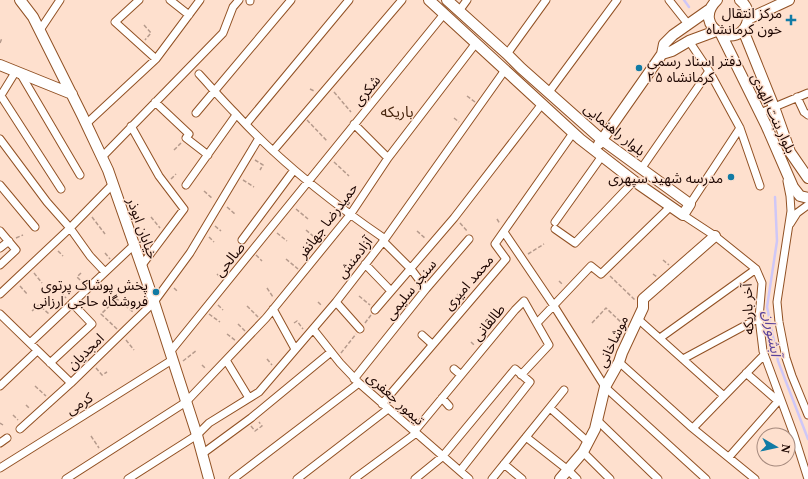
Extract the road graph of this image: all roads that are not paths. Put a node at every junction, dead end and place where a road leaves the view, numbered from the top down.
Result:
1 (20, 0) edge
2 (60, 0) edge
3 (139, 0) edge
4 (170, 0) edge
5 (200, 0) edge
6 (239, 0) edge
7 (292, 0) edge
8 (349, 0) edge
9 (402, 0) edge
10 (429, 0) edge
11 (447, 0) edge
12 (467, 0) edge
13 (546, 0) edge
14 (617, 0) edge
15 (669, 0) edge
16 (740, 0) edge
17 (788, 0) edge
18 (713, 3) edge
19 (459, 11) junction
20 (444, 14) junction
21 (189, 15) junction
22 (748, 19) junction
23 (688, 24) junction
24 (40, 30) junction
25 (743, 30) junction
26 (718, 32) junction
27 (689, 41) junction
28 (476, 43) junction
29 (507, 54) junction
30 (662, 54) junction
31 (156, 59) junction
32 (0, 65) edge
33 (505, 70) junction
34 (708, 71) junction
35 (18, 72) junction
36 (199, 74) dead end
37 (215, 91) junction
38 (549, 92) junction
39 (808, 93) edge
40 (72, 94) junction
41 (0, 96) edge
42 (797, 97) junction
43 (155, 102) junction
44 (542, 104) junction
45 (774, 107) junction
46 (196, 113) dead end
47 (760, 113) junction
48 (236, 115) junction
49 (808, 115) edge
50 (86, 124) junction
51 (246, 124) junction
52 (354, 124) junction
53 (131, 126) junction
54 (740, 128) junction
55 (574, 133) junction
56 (259, 138) junction
57 (0, 139) edge
58 (602, 140) junction
59 (273, 151) junction
60 (598, 153) junction
61 (208, 155) junction
62 (102, 157) junction
63 (388, 158) junction
64 (783, 165) junction
65 (641, 169) junction
66 (294, 170) junction
67 (80, 175) dead end
68 (808, 178) edge
69 (634, 181) junction
70 (308, 182) junction
71 (113, 184) junction
72 (0, 185) edge
73 (186, 185) dead end
74 (760, 186) dead end
75 (61, 189) dead end
76 (808, 198) edge
77 (690, 204) junction
78 (808, 205) edge
79 (671, 206) junction
80 (683, 214) junction
81 (350, 215) junction
82 (34, 227) dead end
83 (70, 228) junction
84 (0, 231) edge
85 (504, 232) junction
86 (787, 233) junction
87 (715, 236) junction
88 (469, 239) road end
89 (242, 240) dead end
90 (384, 240) junction
91 (9, 241) junction
92 (135, 244) junction
93 (0, 248) edge
94 (365, 264) junction
95 (0, 265) edge
96 (142, 265) junction
97 (756, 268) junction
98 (411, 269) junction
99 (105, 272) junction
100 (426, 289) junction
101 (391, 291) junction
102 (0, 294) edge
103 (154, 302) junction
104 (336, 302) junction
105 (72, 303) junction
106 (275, 306) junction
107 (554, 306) junction
108 (375, 310) road end
109 (759, 318) junction
110 (2, 319) edge
111 (638, 319) junction
112 (537, 323) junction
113 (360, 329) dead end
114 (310, 332) junction
115 (422, 335) dead end
116 (660, 338) junction
117 (30, 343) junction
118 (432, 344) junction
119 (296, 349) junction
120 (37, 351) junction
121 (331, 352) junction
122 (764, 355) junction
123 (172, 359) junction
124 (683, 359) junction
125 (226, 360) junction
126 (619, 362) junction
127 (50, 363) junction
128 (454, 368) dead end
129 (746, 373) junction
130 (461, 375) junction
131 (521, 375) junction
132 (356, 381) junction
133 (71, 383) junction
134 (0, 386) edge
135 (606, 387) junction
136 (564, 390) dead end
137 (724, 396) junction
138 (249, 398) junction
139 (442, 398) junction
140 (779, 400) junction
141 (186, 402) junction
142 (382, 404) junction
143 (449, 406) dead end
144 (550, 408) junction
145 (388, 409) junction
146 (808, 415) edge
147 (597, 420) junction
148 (693, 428) junction
149 (20, 429) dead end
150 (415, 433) junction
151 (197, 435) junction
152 (526, 437) junction
153 (7, 438) dead end
154 (588, 442) junction
155 (0, 443) edge
156 (583, 452) junction
157 (202, 454) junction
158 (442, 457) junction
159 (729, 457) junction
160 (504, 464) junction
161 (0, 468) edge
162 (568, 470) junction
163 (460, 471) junction
164 (66, 479) edge
165 (128, 479) edge
166 (208, 479) edge
167 (233, 479) edge
168 (297, 479) edge
169 (354, 479) edge
170 (415, 479) edge
171 (469, 479) edge
172 (492, 479) edge
173 (522, 479) edge
174 (560, 479) edge
175 (576, 479) edge
176 (610, 479) edge
177 (658, 479) edge
178 (706, 479) edge
179 (755, 479) edge
180 (808, 479) edge

1 - 24 main road, خیابان ابوذر
2 - 24 street
3 - 31 street
4 - 21 street
5 - 21 street
6 - 43 street
7 - 37 street
8 - 51 street
9 - 59 street
10 - 20 main road, بلوار راهنمایی
11 - 19 main road, بلوار راهنمایی
12 - 19 street
13 - 29 street
14 - 38 street
15 - 23 street
16 - 22 main road
17 - 22 main road
18 - 23 main road
18 - 26 main road, بلوار بنت الهدی
19 - 29 main road, بلوار راهنمایی
20 - 28 main road, بلوار راهنمایی
20 - 52 street, شکری
21 - 31 street
22 - 25 main road
23 - 30 main road
24 - 40 main road, خیابان ابوذر
25 - 26 main road
25 - 45 main road, بلوار بنت الهدی
26 - 27 main road
26 - 47 main road, بلوار بنت الهدی
27 - 30 main road
27 - 34 street
28 - 33 main road, بلوار راهنمایی
28 - 63 street, حمیدرضا جهانفر
29 - 38 main road, بلوار راهنمایی
30 - 58 main road
31 - 50 street
32 - 35 main road
33 - 44 main road, بلوار راهنمایی
33 - 90 street, آزادمنش
34 - 54 street
34 - 65 street
35 - 40 main road
35 - 41 street
35 - 67 street
36 - 37 street
37 - 46 street
37 - 48 street
38 - 58 main road, بلوار راهنمایی
39 - 42 street
40 - 50 main road, خیابان ابوذر
41 - 75 street
42 - 45 street
42 - 49 street
43 - 53 street
43 - 61 street
44 - 55 main road, بلوار راهنمایی
44 - 98 street, سنجر سلیمی
45 - 47 street
45 - 68 main road, بلوار بنت الهدی
47 - 64 main road, بلوار بنت الهدی
48 - 51 street
48 - 61 street
50 - 62 main road, خیابان ابوذر
51 - 56 street
52 - 63 street
52 - 70 street, شکری
53 - 62 street
53 - 96 street
54 - 74 street
54 - 77 street
55 - 60 main road, بلوار راهنمایی
55 - 85 street, محمد امیری
56 - 59 street
56 - 103 street, امجدیان
57 - 83 street
58 - 60 main road
58 - 65 main road, بلوار راهنمایی
59 - 66 street
60 - 69 main road, بلوار راهنمایی
60 - 69 street
61 - 73 street
62 - 71 main road, خیابان ابوذر
63 - 81 street, حمیدرضا جهانفر
64 - 76 main road, بلوار بنت الهدی
64 - 86 street
65 - 77 main road, بلوار راهنمایی
66 - 70 street
66 - 89 street
69 - 79 main road, بلوار راهنمایی
70 - 81 street
70 - 123 street, صالحی
71 - 83 street
71 - 92 main road, خیابان ابوذر
72 - 82 street
77 - 80 main road
78 - 86 street
79 - 80 main road, بلوار راهنمایی
79 - 107 street
80 - 87 street, آخر باریکه
81 - 90 street
81 - 106 street, حمیدرضا جهانفر
83 - 99 street
83 - 102 street
84 - 91 street
85 - 107 street
85 - 118 street, محمد امیری
86 - 146 street
87 - 97 street, آخر باریکه
87 - 111 main road, موشاخانی
88 - 100 street, سنجر سلیمی
90 - 94 street, آزادمنش
90 - 98 street
91 - 93 street
91 - 95 street
92 - 96 main road, خیابان ابوذر
92 - 99 street
94 - 101 street
94 - 104 street, آزادمنش
96 - 103 main road, خیابان ابوذر
97 - 109 street, آخر باریکه
97 - 116 street
98 - 100 street
98 - 101 street, سنجر سلیمی
99 - 105 street
100 - 132 street, سنجر سلیمی
101 - 108 street, سنجر سلیمی
103 - 123 main road, خیابان ابوذر
103 - 133 street, امجدیان
104 - 113 street
104 - 114 street, آزادمنش
105 - 117 street
105 - 127 street
106 - 119 street
106 - 125 street, حمیدرضا جهانفر
107 - 112 street
107 - 135 street
109 - 122 street, آخر باریکه
109 - 124 street
110 - 117 street, امجدیان
111 - 116 street
111 - 126 main road, موشاخانی
112 - 130 street, طالقانی
112 - 131 street, طالقانی
114 - 119 street, آزادمنش
114 - 121 street, تیمور جعفری
115 - 118 street
116 - 124 street
117 - 120 street, امجدیان
118 - 142 street, محمد امیری
119 - 138 street, آزادمنش
120 - 127 street, امجدیان
120 - 134 street
121 - 132 street, تیمور جعفری
121 - 157 street
122 - 129 street
122 - 140 street, آخر باریکه
123 - 141 main road, خیابان ابوذر
123 - 161 street, کرمی
124 - 137 street
125 - 138 street
125 - 141 street, حمیدرضا جهانفر
126 - 135 main road, موشاخانی
126 - 148 street
127 - 133 street, امجدیان
128 - 130 street
129 - 137 street
129 - 140 street
130 - 139 street, طالقانی
131 - 158 street
131 - 163 street
132 - 142 street, تیمور جعفری
132 - 167 street, سنجر سلیمی
133 - 149 street
135 - 147 main road, موشاخانی
135 - 178 street
136 - 144 street
137 - 148 street
138 - 151 street, آزادمنش
139 - 143 street
139 - 150 street, طالقانی
140 - 159 street
140 - 180 street, آخر باریکه
141 - 151 main road, خیابان ابوذر
141 - 164 street, حمیدرضا جهانفر
142 - 145 street, تیمور جعفری
144 - 152 street
144 - 154 street
145 - 150 street, تیمور جعفری
145 - 168 street
147 - 154 main road, موشاخانی
147 - 177 street
148 - 159 street
150 - 158 street, تیمور جعفری
150 - 169 street, طالقانی
151 - 157 main road, خیابان ابوذر
151 - 165 street, آزادمنش
152 - 160 street
152 - 162 street
153 - 155 street
154 - 156 main road, موشاخانی
156 - 162 main road, موشاخانی
156 - 176 street
157 - 166 main road, خیابان ابوذر
158 - 163 street, تیمور جعفری
158 - 170 street
159 - 179 street
160 - 172 street
160 - 173 street
162 - 174 main road, موشاخانی
162 - 175 street
163 - 171 street, تیمور جعفری

